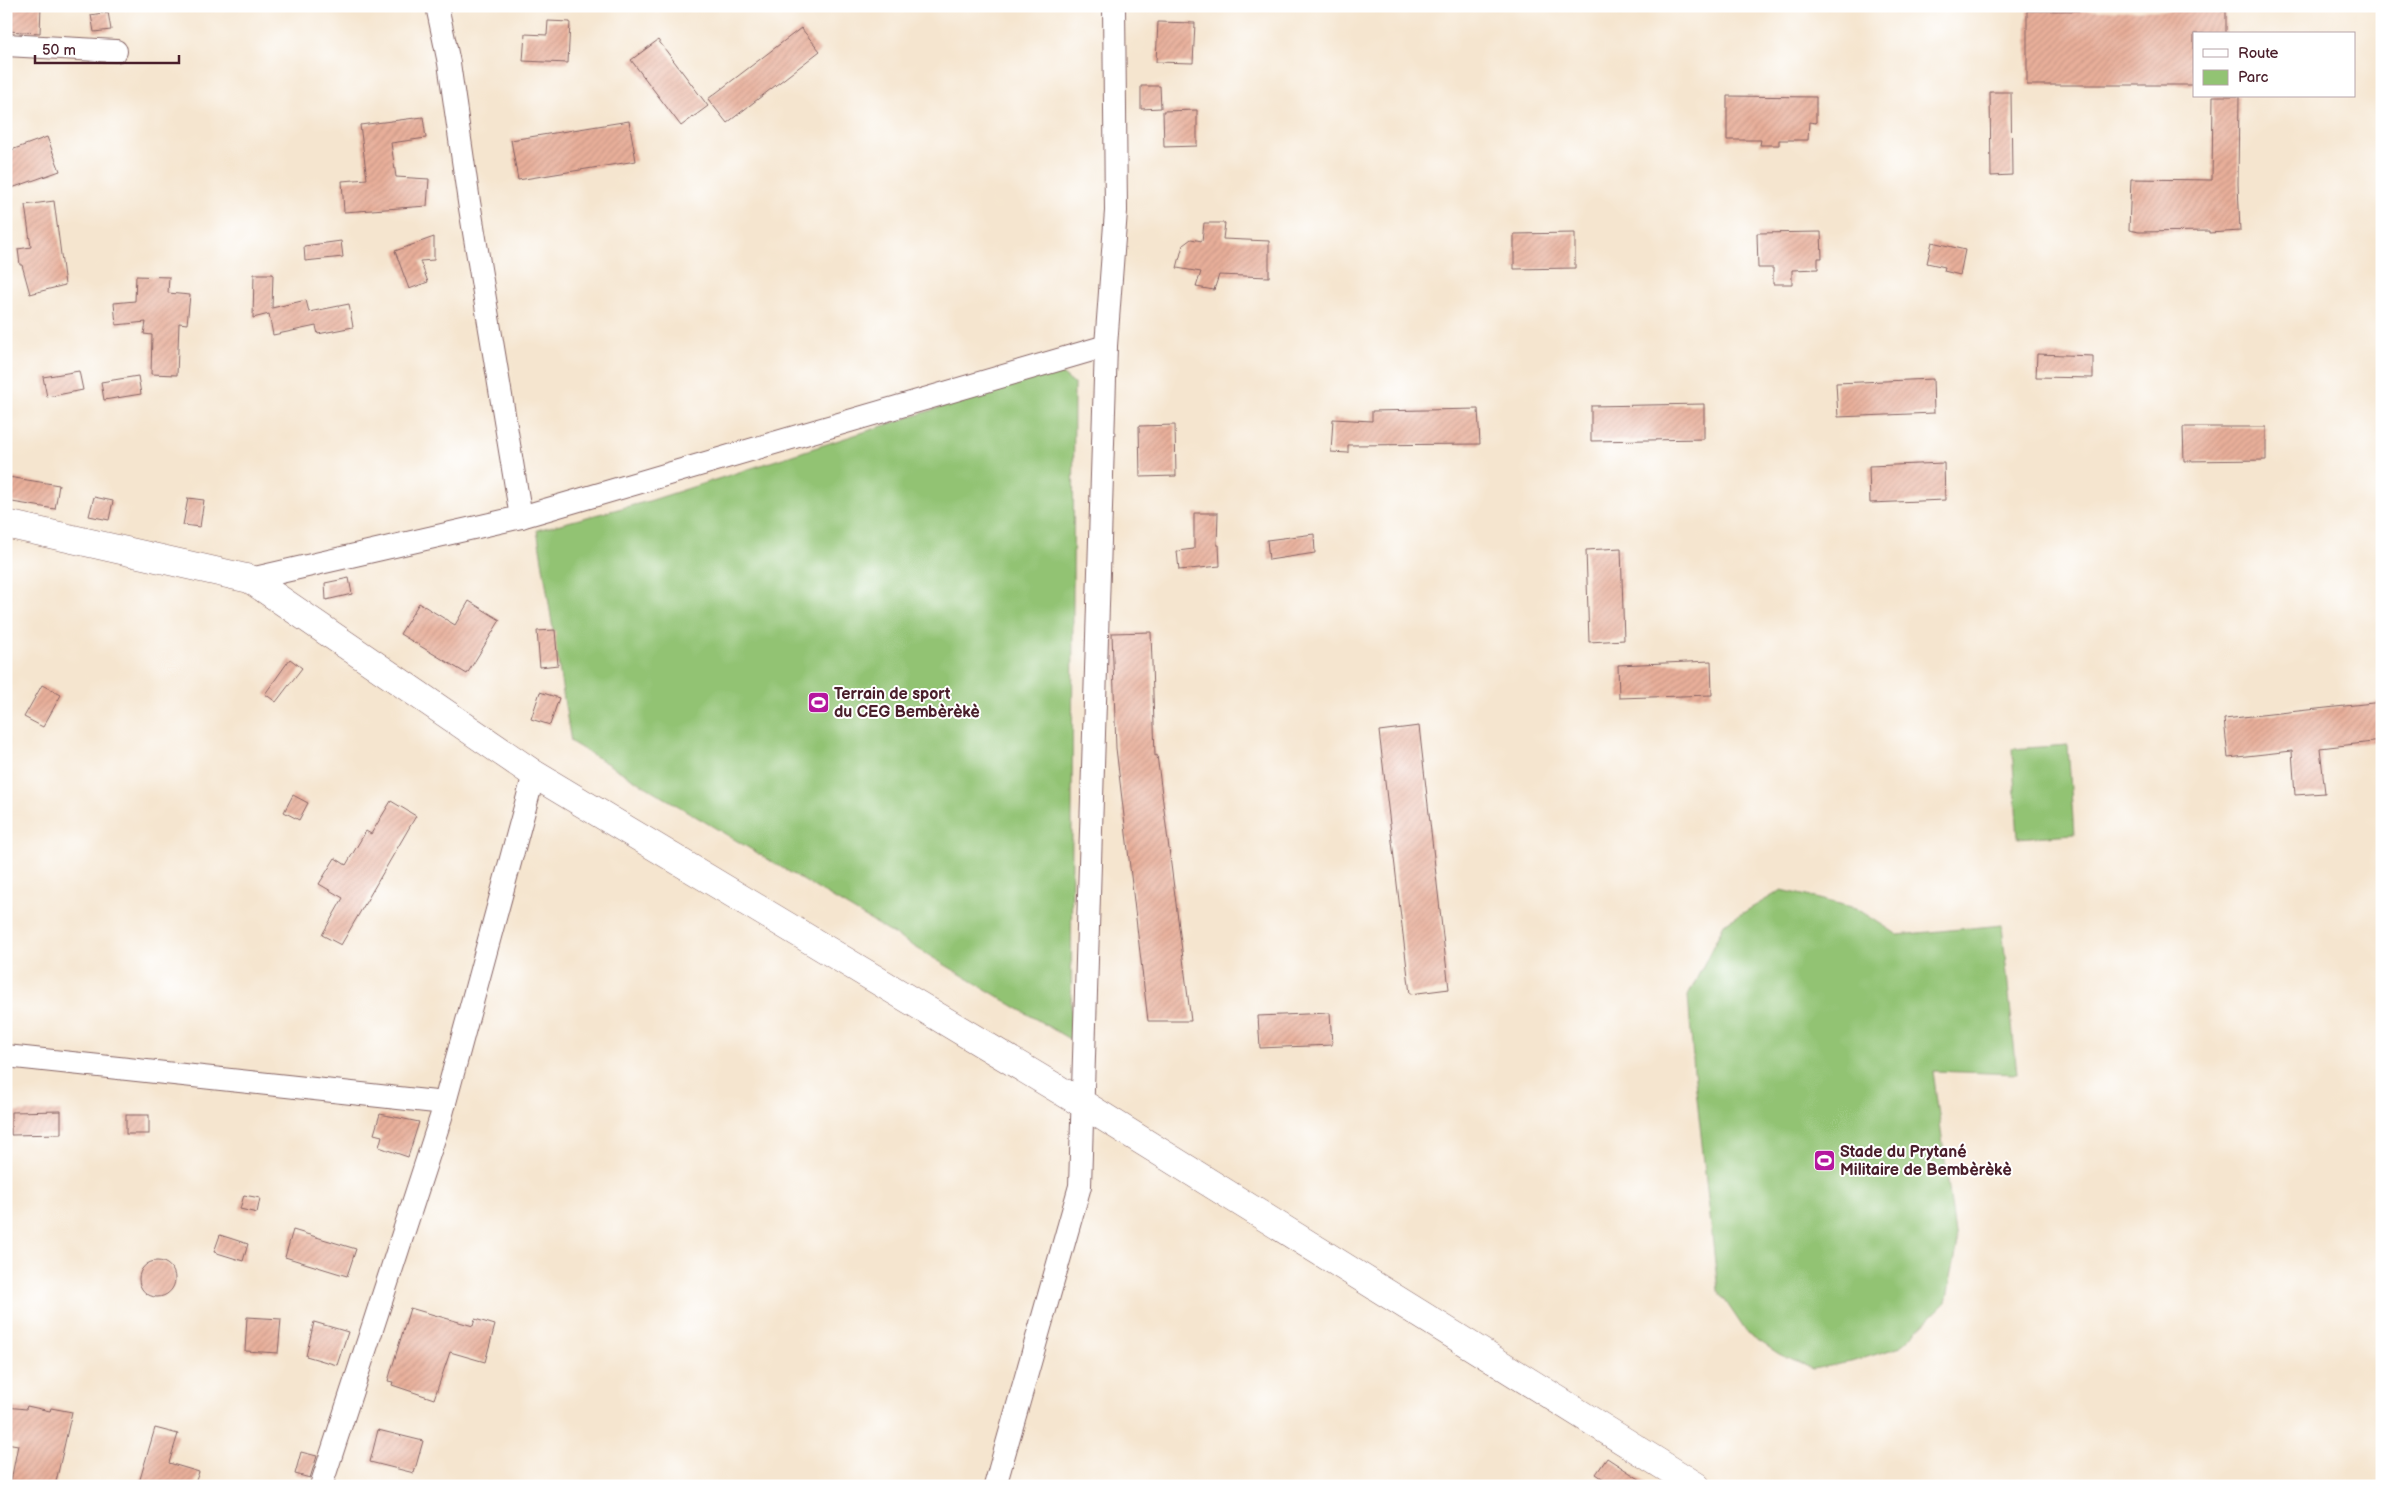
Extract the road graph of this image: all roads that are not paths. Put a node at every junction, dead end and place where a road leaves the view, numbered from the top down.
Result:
1 (437, 6) edge
2 (1114, 6) edge
3 (6, 45) edge
4 (116, 51) dead end
5 (1106, 346) junction
6 (521, 517) junction
7 (6, 524) edge
8 (250, 580) junction
9 (534, 774) junction
10 (6, 1056) edge
11 (445, 1103) junction
12 (1083, 1104) junction
13 (321, 1486) edge
14 (995, 1486) edge
15 (1696, 1486) edge

1 - 6 street
2 - 5 street
3 - 4 street
5 - 6 street
5 - 12 street
6 - 8 street
7 - 8 main road
8 - 9 main road
9 - 11 street
9 - 12 main road
10 - 11 street
11 - 13 street
12 - 14 street
12 - 15 main road

